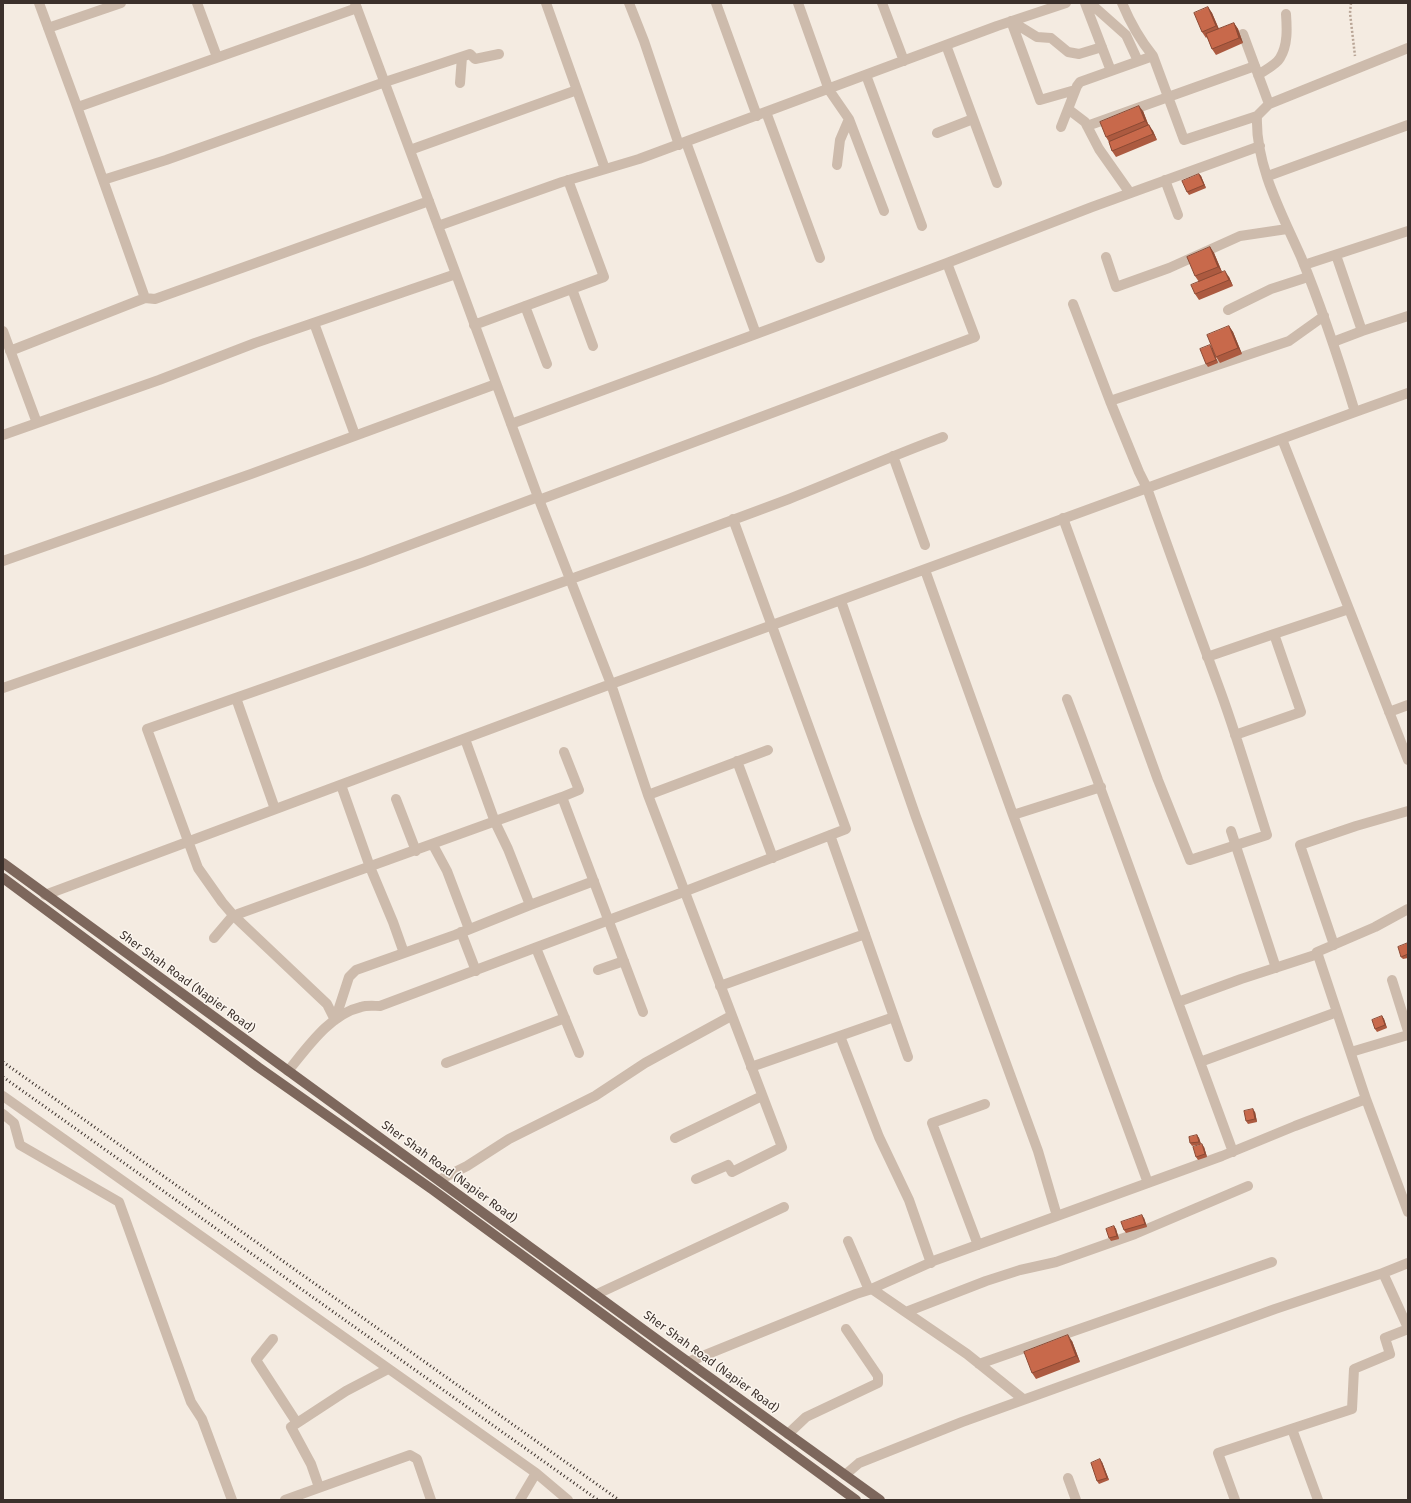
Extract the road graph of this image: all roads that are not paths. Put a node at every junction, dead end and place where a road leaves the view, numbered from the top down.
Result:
1 (39, 3) edge
2 (121, 3) edge
3 (198, 3) edge
4 (546, 3) edge
5 (629, 3) edge
6 (716, 3) edge
7 (798, 3) edge
8 (882, 3) edge
9 (1066, 3) edge
10 (1085, 3) edge
11 (1090, 3) edge
12 (1122, 3) edge
13 (356, 4) edge
14 (1286, 14) dead end
15 (1011, 21) junction
16 (48, 28) junction
17 (1243, 34) dead end
18 (946, 45) junction
19 (1102, 48) junction
20 (1408, 48) edge
21 (499, 54) dead end
22 (1153, 56) junction
23 (217, 57) junction
24 (462, 57) junction
25 (904, 61) junction
26 (1138, 61) junction
27 (1256, 70) junction
28 (1111, 71) junction
29 (866, 75) junction
30 (385, 82) junction
31 (460, 83) dead end
32 (577, 90) junction
33 (829, 90) junction
34 (1075, 90) junction
35 (1168, 97) junction
36 (1269, 104) junction
37 (78, 107) junction
38 (1068, 109) junction
39 (762, 114) junction
40 (1257, 116) junction
41 (974, 118) junction
42 (849, 119) junction
43 (1408, 125) edge
44 (1087, 126) junction
45 (1061, 127) dead end
46 (937, 133) dead end
47 (683, 143) junction
48 (1260, 146) junction
49 (410, 150) junction
50 (837, 165) dead end
51 (605, 169) junction
52 (1268, 176) junction
53 (103, 180) junction
54 (568, 180) junction
55 (1165, 180) junction
56 (997, 183) dead end
57 (1130, 193) junction
58 (429, 201) junction
59 (884, 211) dead end
60 (1178, 215) dead end
61 (438, 226) junction
62 (922, 226) dead end
63 (1287, 230) junction
64 (1408, 231) edge
65 (1336, 255) junction
66 (1106, 257) dead end
67 (820, 258) dead end
68 (947, 263) junction
69 (1304, 265) junction
70 (456, 274) junction
71 (1308, 277) junction
72 (572, 289) junction
73 (145, 298) junction
74 (1073, 304) dead end
75 (525, 306) junction
76 (1228, 310) dead end
77 (1324, 316) junction
78 (1408, 316) edge
79 (314, 323) junction
80 (474, 325) junction
81 (3, 331) edge
82 (1362, 331) junction
83 (756, 334) junction
84 (1333, 342) junction
85 (593, 346) dead end
86 (10, 351) junction
87 (547, 364) dead end
88 (496, 384) junction
89 (1408, 393) edge
90 (1110, 401) junction
91 (1355, 412) junction
92 (36, 424) junction
93 (511, 424) junction
94 (3, 435) edge
95 (355, 435) junction
96 (943, 437) dead end
97 (1282, 439) junction
98 (893, 456) junction
99 (1147, 488) junction
100 (539, 499) junction
101 (1063, 518) junction
102 (733, 519) junction
103 (925, 546) dead end
104 (3, 561) edge
105 (925, 570) junction
106 (571, 579) junction
107 (841, 600) junction
108 (1349, 609) junction
109 (772, 626) junction
110 (1274, 634) junction
111 (1207, 657) junction
112 (611, 684) junction
113 (3, 688) edge
114 (236, 698) junction
115 (1068, 699) dead end
116 (1408, 705) edge
117 (1389, 712) junction
118 (1235, 734) junction
119 (465, 739) junction
120 (768, 750) dead end
121 (564, 752) dead end
122 (1408, 760) edge
123 (737, 761) junction
124 (341, 785) junction
125 (1101, 787) junction
126 (648, 795) junction
127 (562, 797) junction
128 (396, 799) dead end
129 (275, 809) junction
130 (1408, 811) edge
131 (1013, 815) junction
132 (495, 822) junction
133 (1231, 831) dead end
134 (830, 835) junction
135 (188, 841) junction
136 (433, 844) junction
137 (1235, 845) junction
138 (416, 851) junction
139 (773, 858) junction
140 (3, 863) edge
141 (370, 867) junction
142 (3, 878) edge
143 (594, 881) junction
144 (685, 892) junction
145 (45, 895) junction
146 (530, 905) junction
147 (1408, 909) edge
148 (234, 916) junction
149 (609, 920) junction
150 (465, 931) junction
151 (865, 934) junction
152 (214, 938) dead end
153 (1334, 945) junction
154 (536, 948) junction
155 (404, 953) junction
156 (1318, 954) junction
157 (624, 961) junction
158 (1276, 968) junction
159 (598, 970) dead end
160 (476, 971) junction
161 (1392, 980) dead end
162 (720, 986) junction
163 (1178, 1002) junction
164 (644, 1012) dead end
165 (1337, 1012) junction
166 (732, 1016) junction
167 (894, 1017) junction
168 (565, 1018) junction
169 (335, 1020) junction
170 (1408, 1031) edge
171 (1408, 1035) edge
172 (840, 1036) junction
173 (1351, 1052) junction
174 (579, 1053) dead end
175 (266, 1056) junction
176 (908, 1057) dead end
177 (1200, 1062) junction
178 (446, 1063) dead end
179 (258, 1067) junction
180 (751, 1067) junction
181 (288, 1071) junction
182 (3, 1096) edge
183 (762, 1096) junction
184 (1366, 1098) junction
185 (985, 1104) dead end
186 (3, 1114) edge
187 (675, 1138) dead end
188 (1233, 1152) junction
189 (696, 1179) dead end
190 (438, 1180) junction
191 (1148, 1183) junction
192 (1248, 1186) dead end
193 (433, 1190) junction
194 (784, 1207) dead end
195 (1408, 1212) edge
196 (1057, 1216) junction
197 (848, 1241) dead end
198 (978, 1245) junction
199 (931, 1262) junction
200 (1272, 1262) dead end
201 (1408, 1263) edge
202 (1383, 1273) junction
203 (869, 1290) junction
204 (595, 1295) junction
205 (906, 1312) junction
206 (846, 1329) dead end
207 (1408, 1329) edge
208 (273, 1339) dead end
209 (688, 1362) junction
210 (979, 1364) junction
211 (388, 1368) junction
212 (1023, 1399) junction
213 (297, 1423) junction
214 (1292, 1429) junction
215 (788, 1434) junction
216 (536, 1474) junction
217 (845, 1474) junction
218 (1068, 1478) dead end
219 (320, 1488) junction
220 (232, 1500) edge
221 (285, 1500) edge
222 (431, 1500) edge
223 (520, 1500) edge
224 (568, 1500) edge
225 (856, 1500) edge
226 (880, 1500) edge
227 (1076, 1500) edge
228 (1235, 1500) edge
229 (1318, 1500) edge

1 - 16 street
2 - 16 street
3 - 23 street
4 - 32 street
5 - 47 street
6 - 39 street
7 - 33 street
8 - 25 street
9 - 15 street
10 - 19 street
11 - 26 street
12 - 22 street
13 - 23 street
13 - 30 street
14 - 27 street
15 - 18 street
15 - 19 street
15 - 34 street
16 - 37 street
17 - 27 street
18 - 25 street
18 - 41 street
19 - 28 street
20 - 36 street
21 - 24 street
22 - 26 street
22 - 35 street
23 - 37 street
24 - 30 street
24 - 31 street
25 - 29 street
26 - 28 street
27 - 35 street
27 - 36 street
28 - 34 street
29 - 33 street
29 - 62 street
30 - 49 street
30 - 53 street
32 - 49 street
32 - 51 street
33 - 39 street
33 - 42 street
34 - 38 street
35 - 40 street
35 - 44 street
36 - 40 street
37 - 53 street
38 - 44 street
38 - 45 street
39 - 47 street
39 - 67 street
40 - 48 street
41 - 46 street
41 - 56 street
42 - 50 street
42 - 59 street
43 - 52 street
44 - 57 street
47 - 51 street
47 - 83 street
48 - 52 street
48 - 55 street
49 - 58 street
51 - 54 street
52 - 63 street
53 - 73 street
54 - 61 street
54 - 72 street
55 - 57 street
55 - 60 street
57 - 68 street
58 - 61 street
58 - 73 street
61 - 70 street
63 - 66 street
63 - 69 street
64 - 65 street
65 - 69 street
65 - 82 street
68 - 83 street
68 - 100 street
69 - 71 street
70 - 79 street
70 - 80 street
71 - 76 street
71 - 77 street
72 - 75 street
72 - 85 street
73 - 86 street
74 - 90 street
75 - 80 street
75 - 87 street
77 - 84 street
77 - 90 street
78 - 82 street
79 - 92 street
79 - 95 street
80 - 88 street
81 - 86 street
82 - 84 street
83 - 93 street
84 - 91 street
86 - 92 street
88 - 93 street
88 - 95 street
89 - 91 street
90 - 99 street
91 - 97 street
92 - 94 street
93 - 100 street
95 - 104 street
96 - 98 street
97 - 99 street
97 - 108 street
98 - 102 street
98 - 103 street
99 - 101 street
99 - 111 street
100 - 106 street
100 - 113 street
101 - 105 street
101 - 137 street
102 - 106 street
102 - 109 street
105 - 107 street
105 - 131 street
106 - 112 street
106 - 114 street
107 - 109 street
107 - 196 street
108 - 110 street
108 - 117 street
109 - 112 street
109 - 134 street
110 - 111 street
110 - 118 street
111 - 118 street
112 - 119 street
112 - 126 street
114 - 129 street
114 - 135 street
115 - 125 street
116 - 117 street
117 - 122 street
118 - 137 street
119 - 124 street
119 - 132 street
120 - 123 street
121 - 127 street
123 - 126 street
123 - 139 street
124 - 129 street
124 - 141 street
125 - 131 street
125 - 163 street
126 - 144 street
127 - 132 street
127 - 143 street
128 - 138 street
129 - 135 street
130 - 153 street
131 - 191 street
132 - 136 street
132 - 146 street
133 - 137 street
134 - 139 street
134 - 151 street
135 - 145 street
135 - 148 street
136 - 138 street
136 - 150 street
137 - 158 street
138 - 141 street
139 - 144 street
140 - 145 main road, Sher Shah Road (Napier Road)
141 - 148 street
141 - 155 street
142 - 179 main road, Sher Shah Road (Napier Road)
143 - 146 street
143 - 149 street
144 - 149 street
144 - 162 street
145 - 175 main road, Sher Shah Road (Napier Road)
146 - 150 street
147 - 153 street
148 - 152 street
148 - 169 street
149 - 154 street
149 - 157 street
150 - 155 street
150 - 160 street
151 - 162 street
151 - 167 street
153 - 156 street
154 - 160 street
154 - 168 street
155 - 169 street
156 - 158 street
156 - 165 street
157 - 159 street
157 - 164 street
158 - 163 street
160 - 169 street
161 - 170 street
162 - 166 street
163 - 177 street
165 - 173 street
165 - 177 street
166 - 180 street
166 - 190 street
167 - 172 street
167 - 176 street
168 - 174 street
168 - 178 street
169 - 181 street
171 - 173 street
172 - 180 street
172 - 199 street
173 - 184 street
175 - 179 main road
175 - 181 main road, Sher Shah Road (Napier Road)
177 - 188 street
179 - 193 main road, Sher Shah Road (Napier Road)
180 - 183 street
181 - 190 main road, Sher Shah Road (Napier Road)
182 - 211 street
183 - 187 street
183 - 189 street
184 - 188 street
184 - 195 street
185 - 198 street
186 - 220 street
188 - 191 street
190 - 193 main road
190 - 204 main road, Sher Shah Road (Napier Road)
191 - 196 street
192 - 205 street
193 - 225 main road, Sher Shah Road (Napier Road)
194 - 204 street
196 - 198 street
197 - 203 street
198 - 199 street
199 - 203 street
200 - 210 street
201 - 202 street
202 - 207 street
202 - 212 street
203 - 205 street
203 - 209 street
204 - 209 main road, Sher Shah Road (Napier Road)
205 - 210 street
206 - 215 street
207 - 214 street
208 - 213 street
209 - 215 main road, Sher Shah Road (Napier Road)
210 - 212 street
211 - 213 street
211 - 216 street
212 - 217 street
213 - 219 street
214 - 228 street
214 - 229 street
215 - 217 main road, Sher Shah Road (Napier Road)
216 - 223 street
216 - 224 street
217 - 226 main road, Sher Shah Road (Napier Road)
218 - 227 street
219 - 221 street
219 - 222 street

